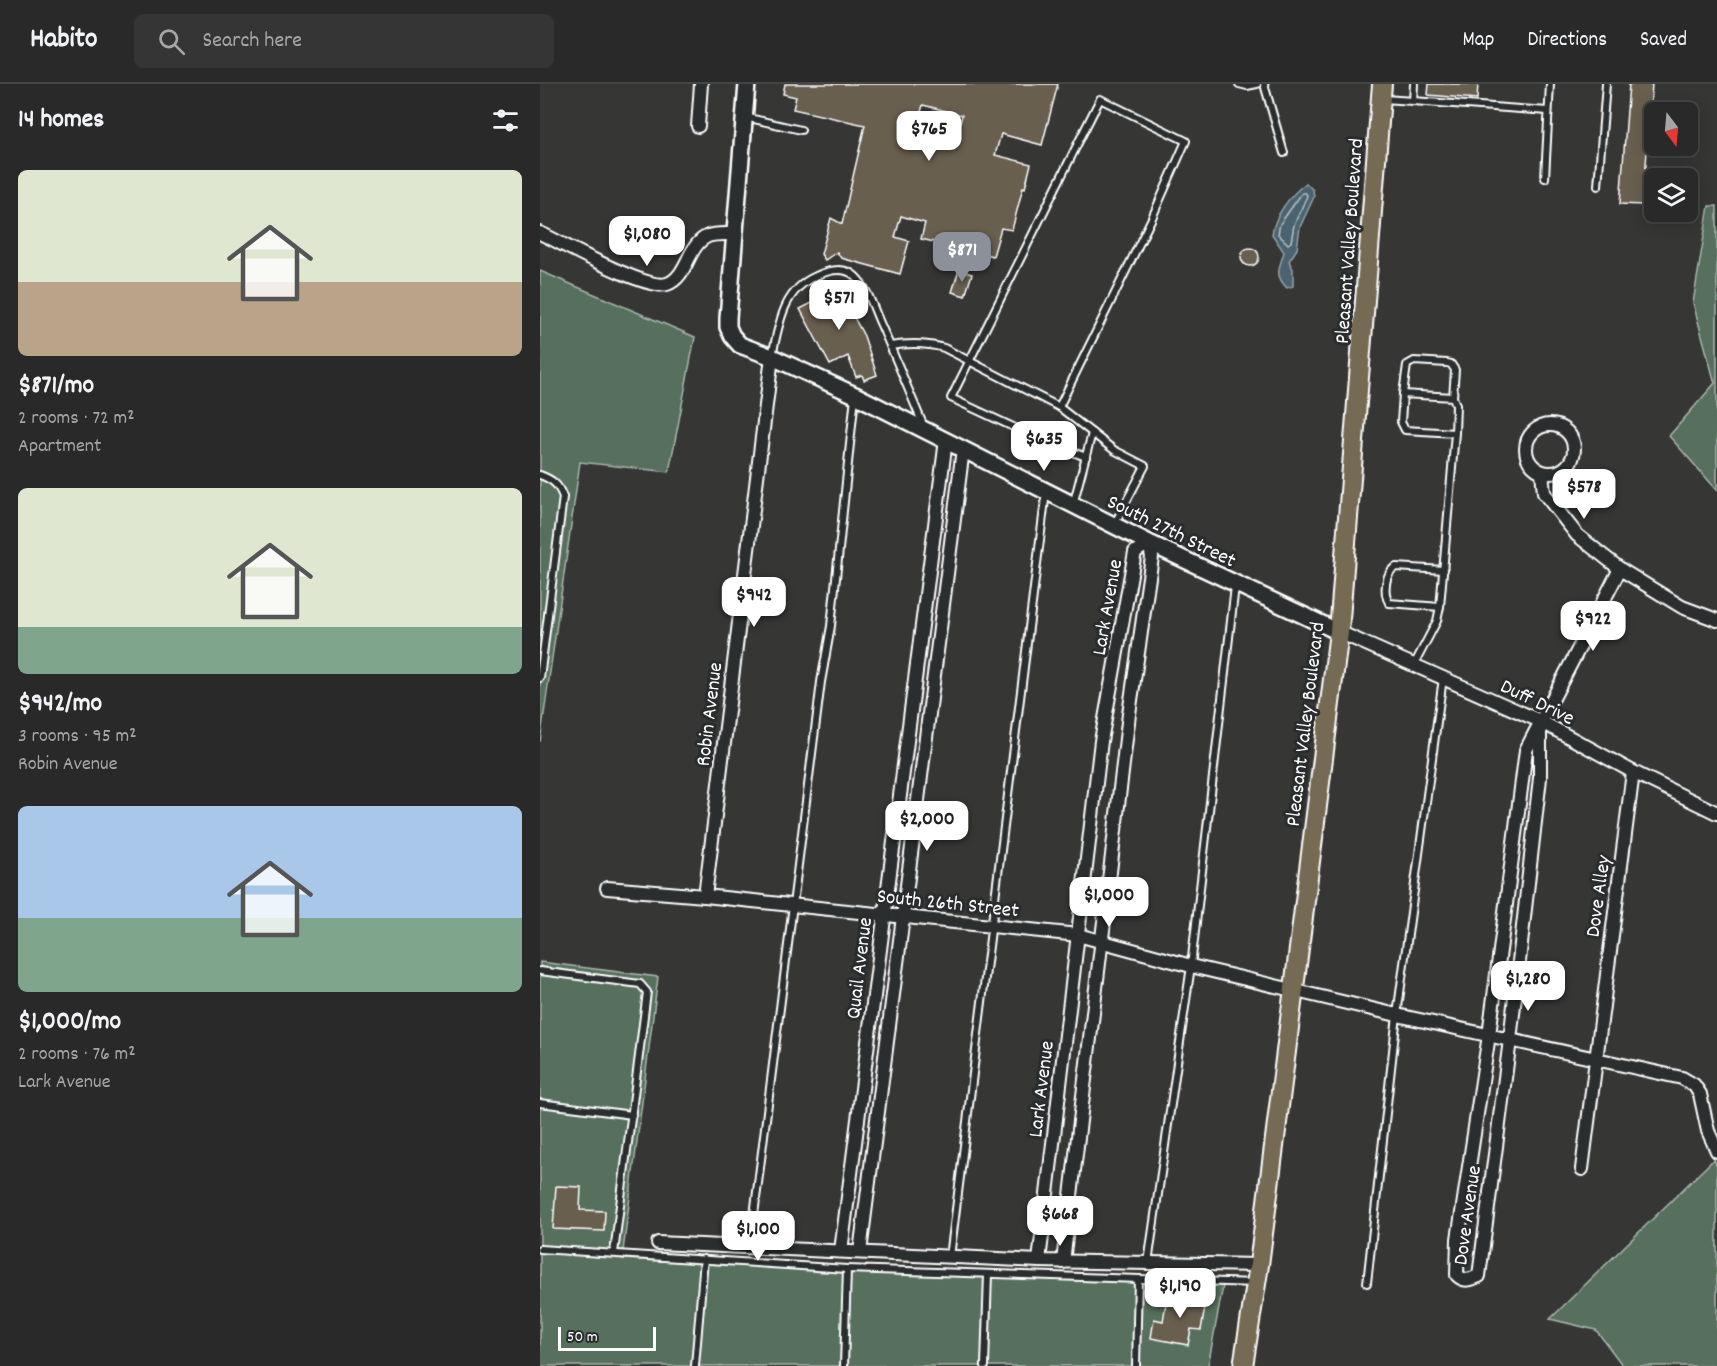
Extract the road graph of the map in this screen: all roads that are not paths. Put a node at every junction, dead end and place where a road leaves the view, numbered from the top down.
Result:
1 (701, 84) edge
2 (747, 84) edge
3 (1239, 84) edge
4 (1253, 84) edge
5 (1264, 84) edge
6 (1414, 84) edge
7 (1550, 84) edge
8 (1606, 84) edge
9 (1381, 91) edge
10 (1413, 101) junction
11 (1548, 111) junction
12 (745, 117) junction
13 (698, 126) dead end
14 (801, 130) dead end
15 (1284, 153) dead end
16 (1545, 178) dead end
17 (1598, 186) dead end
18 (540, 233) edge
19 (735, 234) junction
20 (890, 346) junction
21 (772, 357) junction
22 (969, 360) junction
23 (1403, 394) junction
24 (855, 395) junction
25 (1453, 397) junction
26 (1059, 407) junction
27 (925, 430) junction
28 (1092, 433) junction
29 (1455, 433) junction
30 (946, 440) junction
31 (963, 449) junction
32 (1086, 458) junction
33 (1542, 472) dead end
34 (540, 475) edge
35 (1046, 491) junction
36 (1073, 505) junction
37 (1114, 525) junction
38 (1149, 543) junction
39 (1620, 569) junction
40 (1444, 570) junction
41 (1235, 583) junction
42 (1440, 607) junction
43 (1717, 620) edge
44 (1339, 632) junction
45 (541, 662) edge
46 (1414, 665) junction
47 (540, 678) edge
48 (1443, 678) junction
49 (1540, 721) junction
50 (904, 762) junction
51 (923, 764) junction
52 (1633, 772) junction
53 (1717, 813) edge
54 (607, 888) dead end
55 (705, 896) junction
56 (794, 906) junction
57 (884, 915) junction
58 (904, 917) junction
59 (992, 926) junction
60 (1078, 935) junction
61 (1101, 942) junction
62 (1191, 966) junction
63 (540, 971) edge
64 (1294, 990) junction
65 (1397, 1015) junction
66 (1489, 1035) junction
67 (1510, 1040) junction
68 (868, 1045) junction
69 (887, 1047) junction
70 (1595, 1059) junction
71 (540, 1103) edge
72 (632, 1115) junction
73 (1717, 1151) edge
74 (1581, 1169) dead end
75 (850, 1178) junction
76 (870, 1180) junction
77 (658, 1243) dead end
78 (750, 1247) junction
79 (540, 1248) edge
80 (841, 1251) junction
81 (860, 1252) junction
82 (614, 1253) junction
83 (950, 1257) junction
84 (704, 1259) junction
85 (1039, 1261) junction
86 (1063, 1262) junction
87 (1148, 1264) junction
88 (847, 1269) junction
89 (988, 1274) junction
90 (1257, 1274) junction
91 (1138, 1279) junction
92 (1367, 1283) dead end
93 (696, 1366) edge
94 (844, 1366) edge
95 (985, 1366) edge
96 (1136, 1366) edge
97 (1243, 1366) edge

1 - 13 street
2 - 12 street
3 - 4 lane
5 - 15 lane
6 - 10 lane
7 - 11 lane
8 - 17 lane
9 - 10 lane
9 - 44 main road, Pleasant Valley Boulevard
10 - 11 lane
11 - 16 lane
12 - 14 lane
12 - 19 street
18 - 19 street
19 - 21 street, South 27th Street
20 - 21 lane
20 - 22 lane
20 - 27 lane
21 - 24 street, South 27th Street
21 - 55 street, Robin Avenue
22 - 26 lane
22 - 26 lane
22 - 32 lane
23 - 25 lane
23 - 25 lane
23 - 29 lane
24 - 27 street, South 27th Street
24 - 56 lane
25 - 29 lane
26 - 28 lane
27 - 30 street, South 27th Street
28 - 32 lane
28 - 37 lane
29 - 40 lane
30 - 31 street, South 27th Street
30 - 50 street, Quail Avenue
31 - 35 street, South 27th Street
31 - 51 street, Quail Avenue
32 - 36 lane
33 - 39 street
34 - 45 lane
35 - 36 street, South 27th Street
35 - 59 lane
36 - 37 street, South 27th Street
37 - 38 street, South 27th Street
38 - 41 street, South 27th Street
38 - 60 street, Lark Avenue
38 - 61 street, Lark Avenue
39 - 43 street
39 - 49 street, Dove Avenue
40 - 42 lane
40 - 42 lane
41 - 44 street, South 27th Street
41 - 62 lane
42 - 46 lane
44 - 46 street, Duff Drive
44 - 64 main road, Pleasant Valley Boulevard
45 - 47 lane
46 - 48 street, Duff Drive
48 - 49 street, Duff Drive
48 - 65 lane
49 - 52 street, Duff Drive
49 - 66 street, Dove Avenue
49 - 67 street, Dove Avenue
50 - 51 street
50 - 57 street, Quail Avenue
51 - 58 street, Quail Avenue
52 - 53 street, Duff Drive
52 - 70 street, Dove Alley
54 - 55 street, South 26th Street
55 - 56 street, South 26th Street
56 - 57 street, South 26th Street
56 - 78 lane
57 - 58 street, South 26th Street
57 - 68 street, Quail Avenue
58 - 59 street, South 26th Street
58 - 69 street, Quail Avenue
59 - 60 street, South 26th Street
59 - 83 lane
60 - 61 street, South 26th Street
60 - 85 street, Lark Avenue
61 - 62 street, South 26th Street
61 - 86 street, Lark Avenue
62 - 64 street, South 26th Street
62 - 87 lane
63 - 72 lane
64 - 65 street, South 26th Street
64 - 90 main road, Pleasant Valley Boulevard
65 - 66 street, South 26th Street
65 - 92 lane
66 - 67 street, South 26th Street
66 - 67 street, Dove Avenue
67 - 70 street, South 26th Street
68 - 69 street
68 - 75 street, Quail Avenue
69 - 76 street, Quail Avenue
70 - 73 street, South 26th Street
70 - 74 street, Dove Alley
71 - 72 lane
72 - 82 lane
75 - 76 street
75 - 80 street, Quail Avenue
76 - 81 street, Quail Avenue
77 - 78 street
78 - 80 street
79 - 82 lane
80 - 81 street
81 - 83 street
82 - 84 lane
83 - 85 street
84 - 88 lane
84 - 93 lane
85 - 86 street
86 - 87 street
87 - 90 street
88 - 89 lane
88 - 94 lane
89 - 91 lane
89 - 95 lane
90 - 91 lane
90 - 97 main road, Pleasant Valley Boulevard
91 - 96 lane

